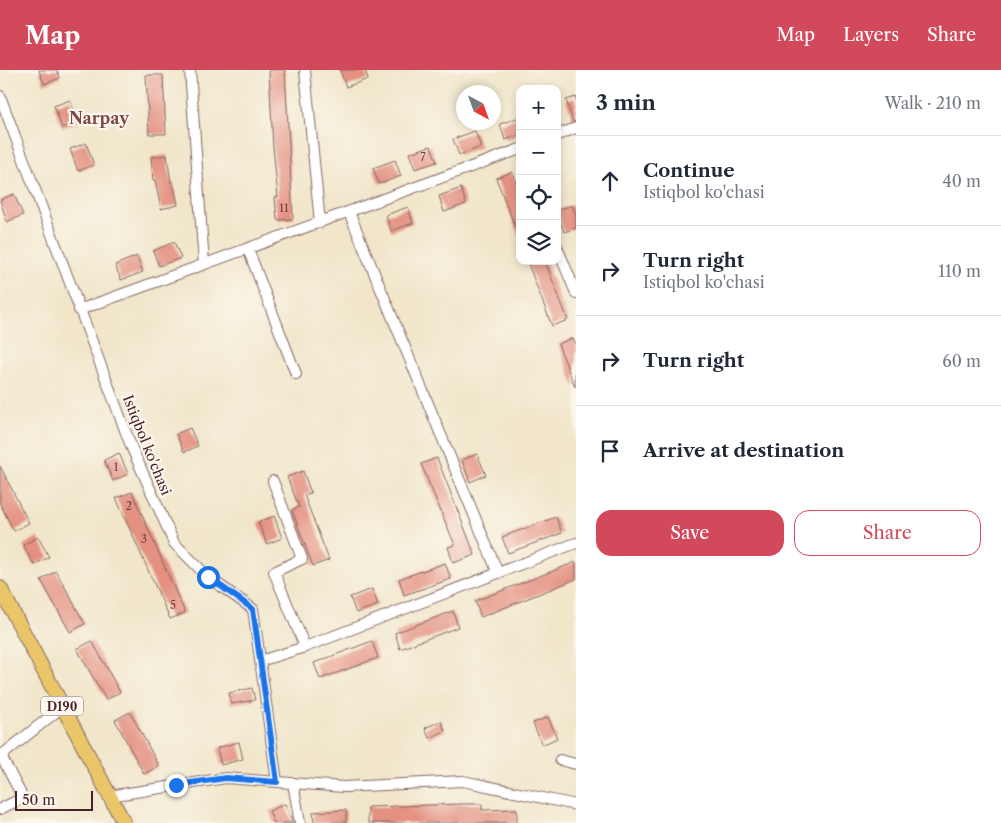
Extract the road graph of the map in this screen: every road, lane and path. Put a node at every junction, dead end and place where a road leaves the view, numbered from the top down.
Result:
1 (190, 70) edge
2 (308, 71) edge
3 (0, 96) edge
4 (576, 128) edge
5 (561, 134) edge
6 (516, 153) edge
7 (350, 212) junction
8 (320, 223) junction
9 (248, 249) junction
10 (561, 257) edge
11 (204, 264) junction
12 (576, 293) edge
13 (79, 310) junction
14 (296, 374) dead end
15 (273, 481) dead end
16 (576, 543) edge
17 (498, 573) junction
18 (0, 588) edge
19 (304, 647) junction
20 (260, 661) junction
21 (62, 707) junction
22 (1, 755) edge
23 (560, 760) dead end
24 (576, 764) edge
25 (277, 782) junction
26 (293, 783) junction
27 (109, 796) junction
28 (576, 805) edge
29 (0, 809) edge
30 (124, 823) edge
31 (300, 823) edge

1 - 11 street
2 - 8 street
3 - 13 street, Istiqbol ko'chasi
4 - 5 street
6 - 7 street
7 - 8 street
7 - 17 street
8 - 9 street
9 - 11 street
9 - 14 street
10 - 12 street
11 - 13 street
13 - 20 street, Istiqbol ko'chasi
15 - 19 street
16 - 17 street
17 - 19 street
18 - 21 main road, D190
19 - 20 street
20 - 25 street, Istiqbol ko'chasi
21 - 22 street
21 - 27 main road, D190
22 - 29 street
23 - 24 street
25 - 26 street
25 - 27 street
26 - 28 street
26 - 31 street
27 - 30 main road, D190

